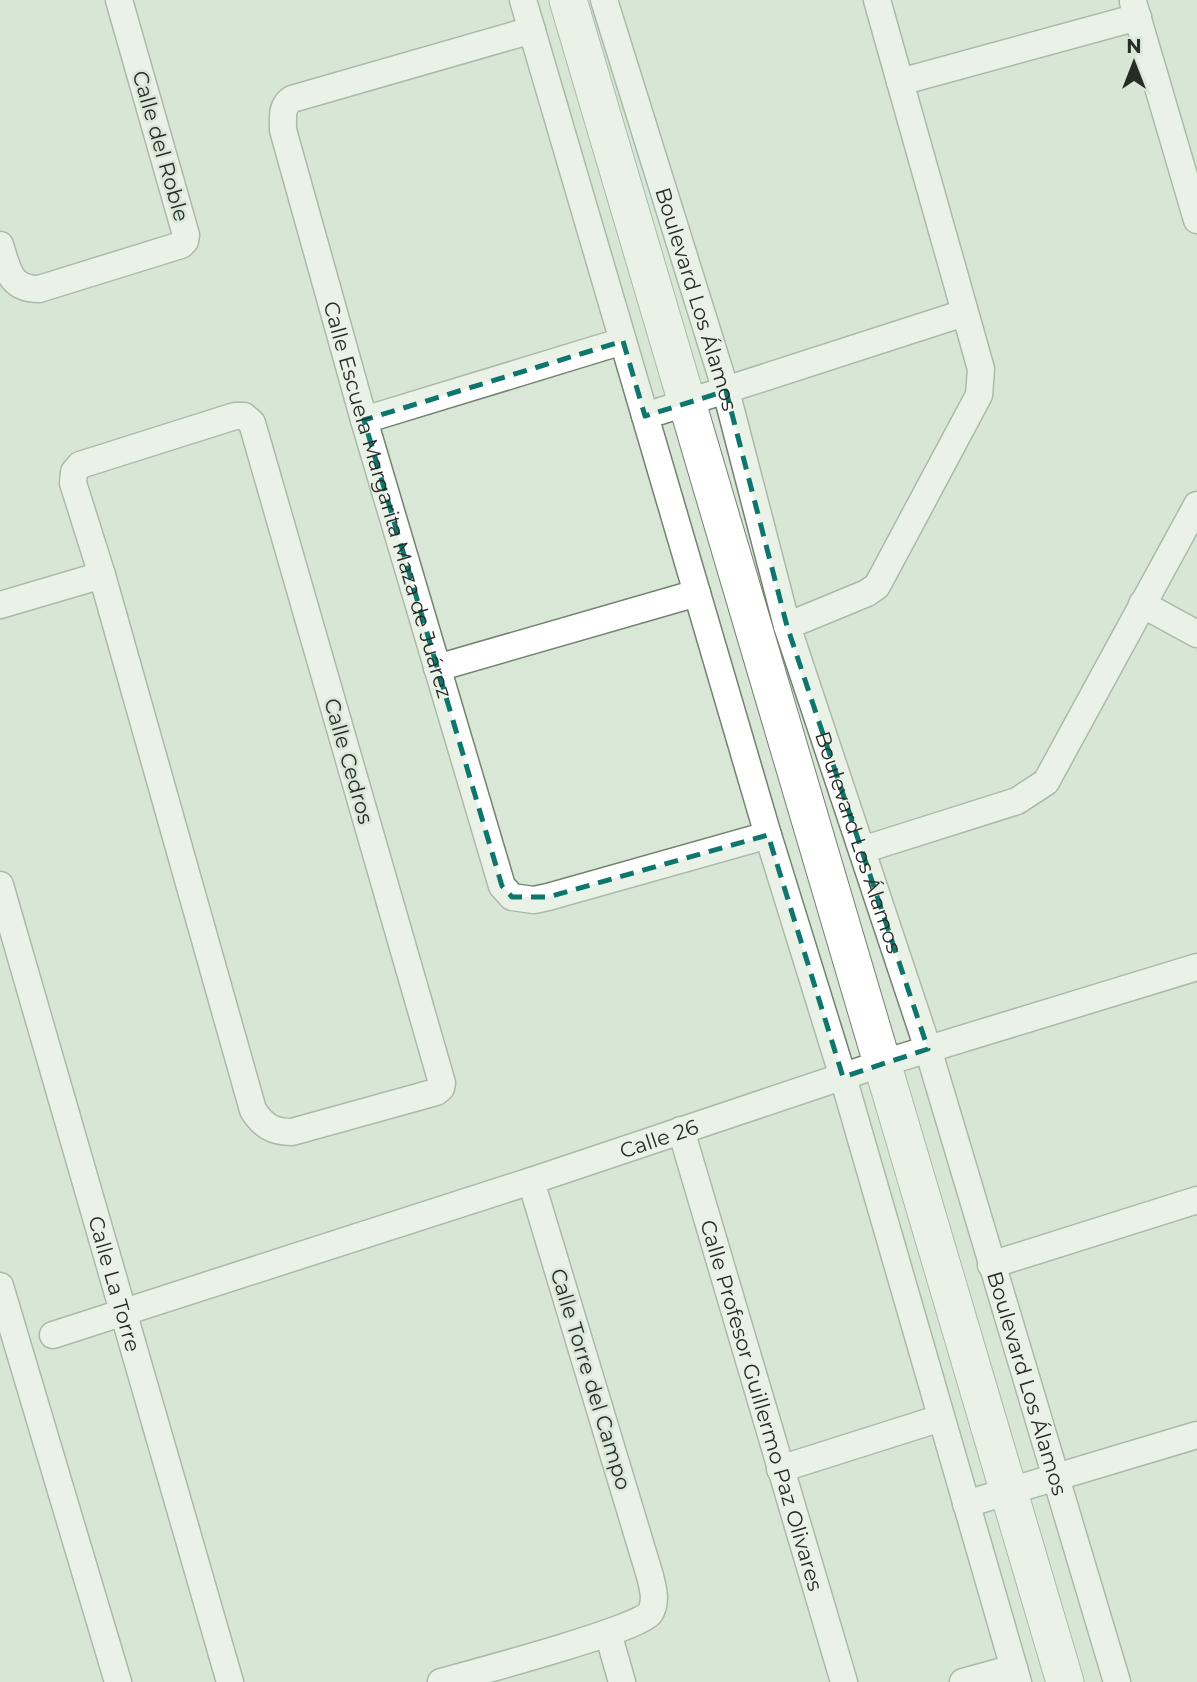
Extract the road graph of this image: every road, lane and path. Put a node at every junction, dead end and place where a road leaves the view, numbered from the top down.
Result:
1 (119, 0) edge
2 (523, 0) edge
3 (568, 0) edge
4 (604, 0) edge
5 (877, 0) edge
6 (1135, 8) edge
7 (532, 30) junction
8 (900, 82) junction
9 (1197, 220) edge
10 (0, 245) edge
11 (964, 313) junction
12 (623, 341) junction
13 (726, 391) junction
14 (687, 403) junction
15 (645, 416) junction
16 (364, 420) junction
17 (1197, 505) edge
18 (102, 575) junction
19 (697, 593) junction
20 (1142, 604) junction
21 (0, 606) edge
22 (788, 626) junction
23 (1197, 634) edge
24 (437, 668) junction
25 (768, 835) junction
26 (862, 850) junction
27 (0, 885) edge
28 (1197, 967) edge
29 (928, 1049) junction
30 (883, 1063) junction
31 (843, 1077) junction
32 (681, 1130) junction
33 (531, 1181) junction
34 (1197, 1200) edge
35 (990, 1265) junction
36 (0, 1286) edge
37 (122, 1312) junction
38 (53, 1335) dead end
39 (941, 1418) junction
40 (1197, 1435) edge
41 (780, 1469) junction
42 (1055, 1477) junction
43 (1008, 1491) junction
44 (966, 1504) junction
45 (608, 1633) junction
46 (1016, 1675) edge
47 (118, 1682) edge
48 (230, 1682) edge
49 (441, 1682) edge
50 (622, 1682) edge
51 (844, 1682) edge
52 (963, 1682) edge
53 (1065, 1682) edge
54 (1117, 1682) edge

1 - 10 street, Calle del Roble
2 - 7 street
3 - 14 street, Boulevard Los Álamos
4 - 13 street, Boulevard Los Álamos
5 - 8 street
6 - 8 street
6 - 9 street
7 - 12 street
7 - 16 street, Calle Escuela Margarita Maza de Juárez
8 - 11 street
11 - 13 street
11 - 22 street
12 - 15 street
12 - 16 street
13 - 14 street
13 - 22 street, Boulevard Los Álamos
14 - 15 street
14 - 30 street, Boulevard Los Álamos
15 - 19 street
16 - 24 street, Calle Escuela Margarita Maza de Juárez
17 - 20 street
18 - 18 street, Calle Cedros
18 - 21 street
19 - 24 street
19 - 25 street
20 - 23 street
20 - 26 street
22 - 26 street, Boulevard Los Álamos
24 - 25 street, Calle Escuela Margarita Maza de Juárez
25 - 31 street
26 - 29 street, Boulevard Los Álamos
27 - 37 street, Calle La Torre
28 - 29 street, Calle 26
29 - 30 street, Calle 26
29 - 35 street, Boulevard Los Álamos
30 - 31 street, Calle 26
30 - 43 street, Boulevard Los Álamos
31 - 32 street, Calle 26
31 - 39 street
32 - 33 street, Calle 26
32 - 41 street, Calle Profesor Guillermo Paz Olivares
33 - 37 street, Calle 26
33 - 45 street, Calle Torre del Campo
34 - 35 street
35 - 42 street, Boulevard Los Álamos
36 - 47 street
37 - 38 street, Calle 26
37 - 48 street, Calle La Torre
39 - 41 street
39 - 44 street
40 - 42 street
41 - 51 street, Calle Profesor Guillermo Paz Olivares
42 - 43 street
42 - 54 street, Boulevard Los Álamos
43 - 44 street
43 - 53 street, Boulevard Los Álamos
44 - 46 street
45 - 49 street
45 - 50 street
46 - 52 street

